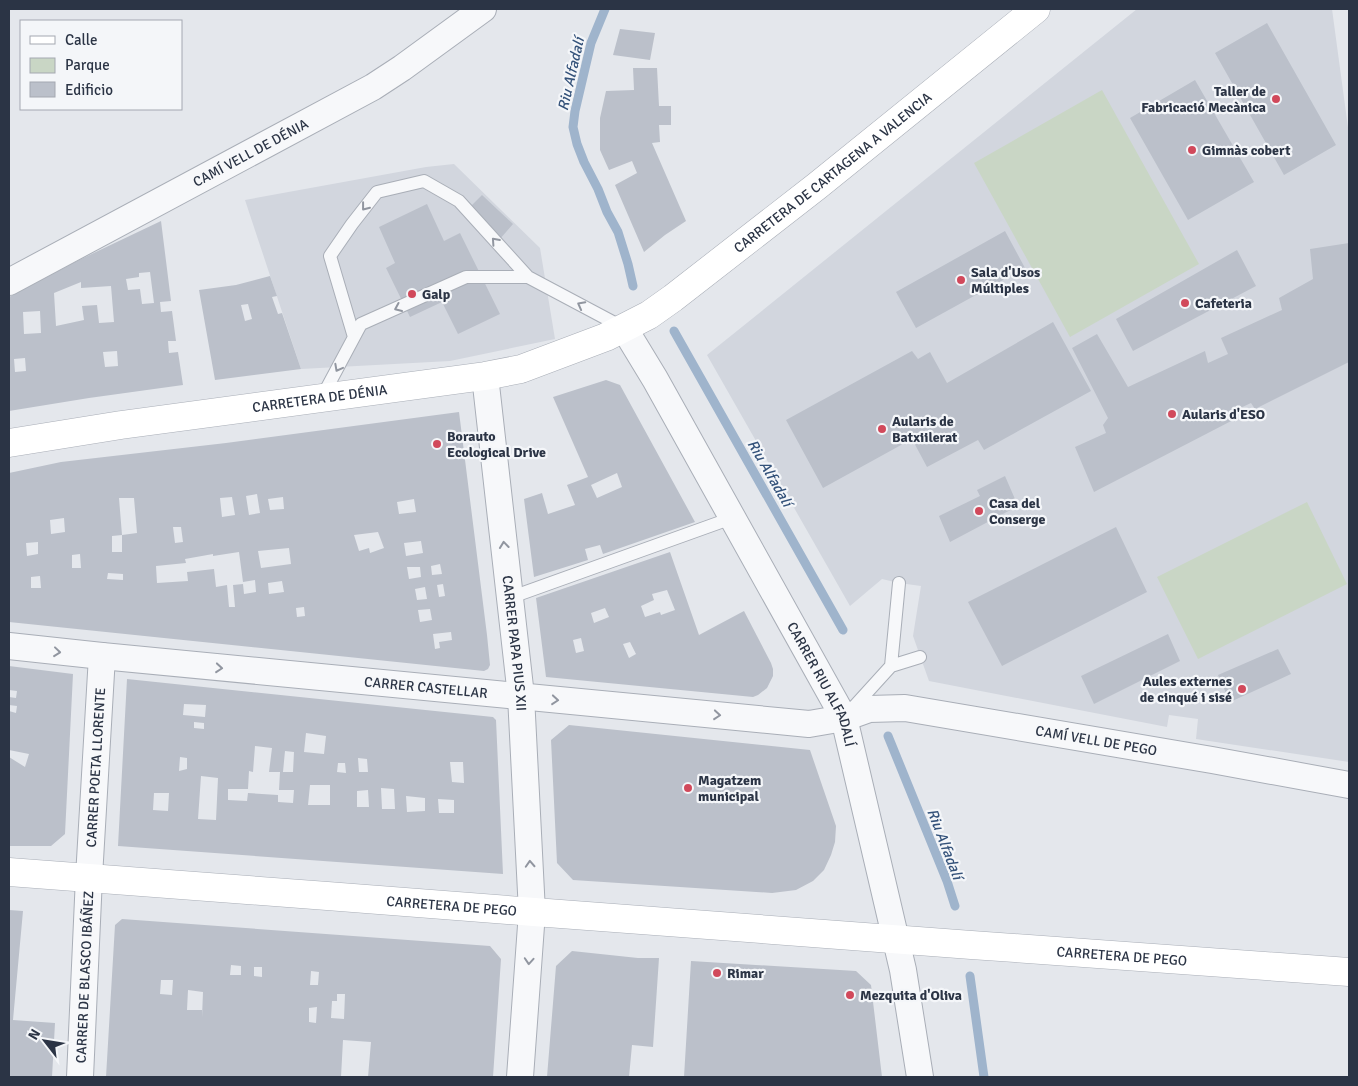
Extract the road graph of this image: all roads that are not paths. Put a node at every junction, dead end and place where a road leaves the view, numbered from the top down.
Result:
1 (482, 9) edge
2 (1036, 9) edge
3 (528, 277) junction
4 (9, 282) edge
5 (624, 328) junction
6 (354, 337) junction
7 (485, 376) junction
8 (322, 398) junction
9 (9, 443) edge
10 (732, 518) junction
11 (899, 583) dead end
12 (509, 598) junction
13 (9, 646) edge
14 (102, 656) junction
15 (920, 657) dead end
16 (891, 666) junction
17 (521, 696) junction
18 (844, 718) junction
19 (1349, 786) edge
20 (9, 872) edge
21 (89, 878) junction
22 (532, 912) junction
23 (895, 938) junction
24 (1349, 972) edge
25 (80, 1077) edge
26 (520, 1077) edge
27 (920, 1077) edge

1 - 4 street, CAMÍ VELL DE DÉNIA
2 - 5 main road, CARRETERA DE CARTAGENA A VALENCIA
5 -> 3 lane
3 -> 6 lane
3 -> 6 lane
5 - 7 main road, CARRETERA DE DÉNIA
5 - 10 street, CARRER RIU ALFADALÍ
6 -> 8 lane
7 - 8 main road, CARRETERA DE DÉNIA
12 -> 7 street, CARRER PAPA PIUS XII
8 - 9 main road, CARRETERA DE DÉNIA
10 - 12 lane
10 - 18 street, CARRER RIU ALFADALÍ
11 - 16 lane
12 - 17 street, CARRER PAPA PIUS XII
13 -> 14 street, CARRER CASTELLAR
14 -> 17 street, CARRER CASTELLAR
14 - 21 street, CARRER POETA LLORENTE
15 - 16 lane
16 - 18 lane
17 -> 18 street, CARRER CASTELLAR
22 -> 17 street, CARRER PAPA PIUS XII
18 - 19 street, CAMÍ VELL DE PEGO
18 - 23 street, CARRER RIU ALFADALÍ
20 - 21 main road, CARRETERA DE PEGO
21 - 22 main road, CARRETERA DE PEGO
21 - 25 street, CARRER DE BLASCO IBÁÑEZ
22 - 23 main road, CARRETERA DE PEGO
22 -> 26 street, CARRER PAPA PIUS XII
23 - 24 main road, CARRETERA DE PEGO
23 - 27 street, CARRER RIU ALFADALÍ

